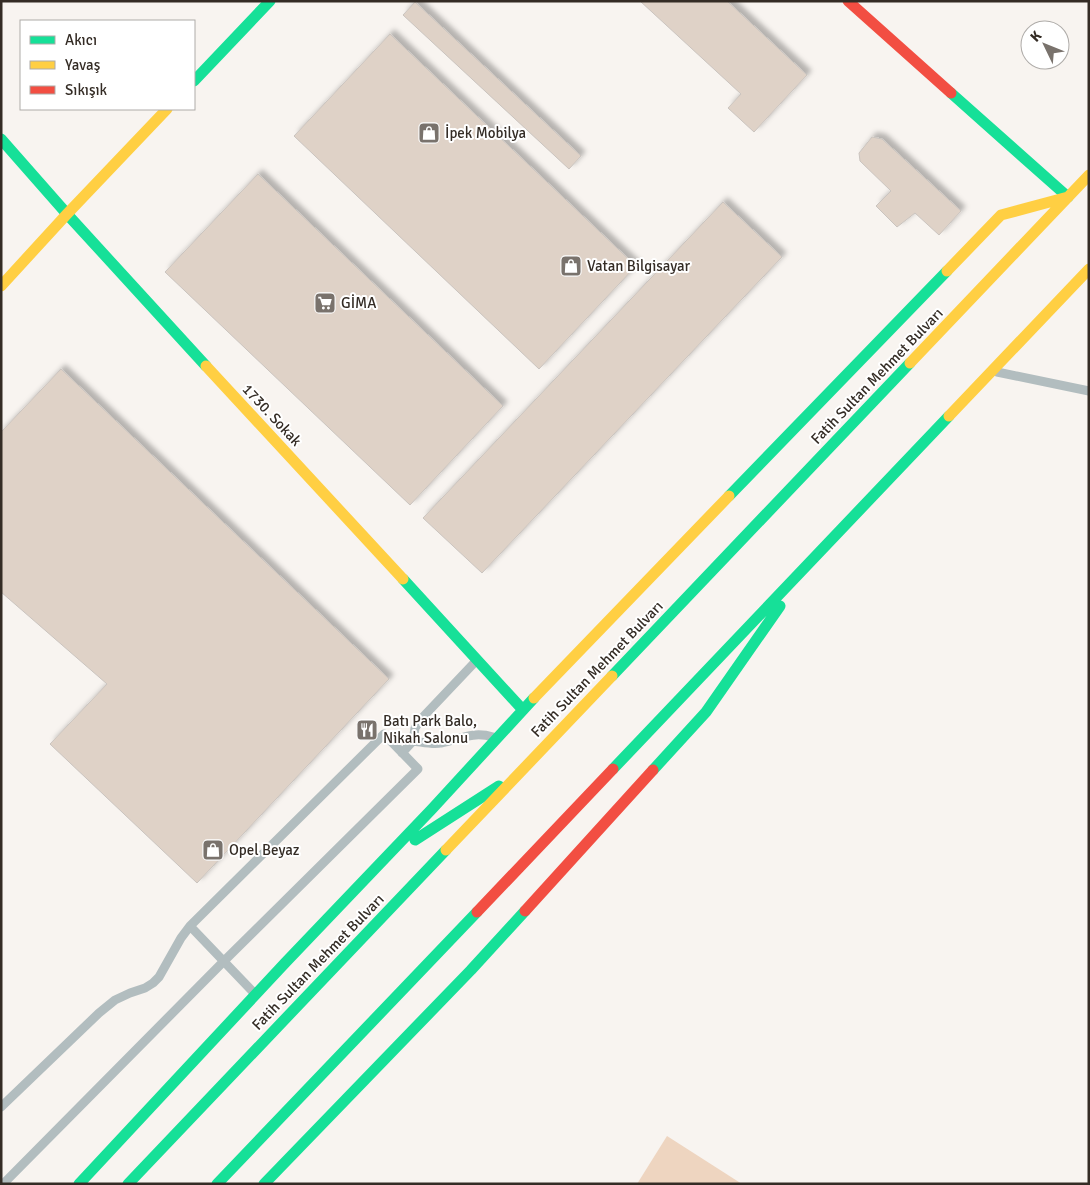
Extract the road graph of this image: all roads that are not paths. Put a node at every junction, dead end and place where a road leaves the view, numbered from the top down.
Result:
1 (270, 1) edge
2 (848, 1) edge
3 (195, 80) edge
4 (166, 110) edge
5 (1, 139) edge
6 (1089, 175) edge
7 (1068, 197) junction
8 (66, 214) junction
9 (1089, 269) edge
10 (1, 286) edge
11 (992, 371) junction
12 (1089, 391) edge
13 (814, 557) junction
14 (477, 660) junction
15 (523, 710) junction
16 (497, 738) junction
17 (413, 741) junction
18 (402, 753) junction
19 (520, 772) junction
20 (381, 862) junction
21 (190, 926) junction
22 (224, 961) junction
23 (256, 994) junction
24 (1, 1107) edge
25 (3, 1184) edge
26 (79, 1184) edge
27 (128, 1184) edge
28 (217, 1184) edge
29 (264, 1184) edge

1 - 3 main road
2 - 7 main road
4 - 8 main road
5 - 8 main road, 1730. Sokak
6 - 7 main road, Fatih Sultan Mehmet Bulvarı
7 - 15 main road
7 - 19 main road, Fatih Sultan Mehmet Bulvarı
8 - 10 main road
8 - 14 main road, 1730. Sokak
9 - 11 main road
11 - 12 lane
11 - 13 main road
13 - 28 main road
13 - 29 main road
14 - 15 main road, 1730. Sokak
14 - 17 lane
15 - 16 main road
16 - 17 lane
16 - 20 main road
17 - 18 lane
18 - 21 lane
18 - 22 lane
19 - 20 main road
19 - 27 main road, Fatih Sultan Mehmet Bulvarı
20 - 23 main road
21 - 22 lane
21 - 24 lane
22 - 23 lane
22 - 25 lane
23 - 26 main road

